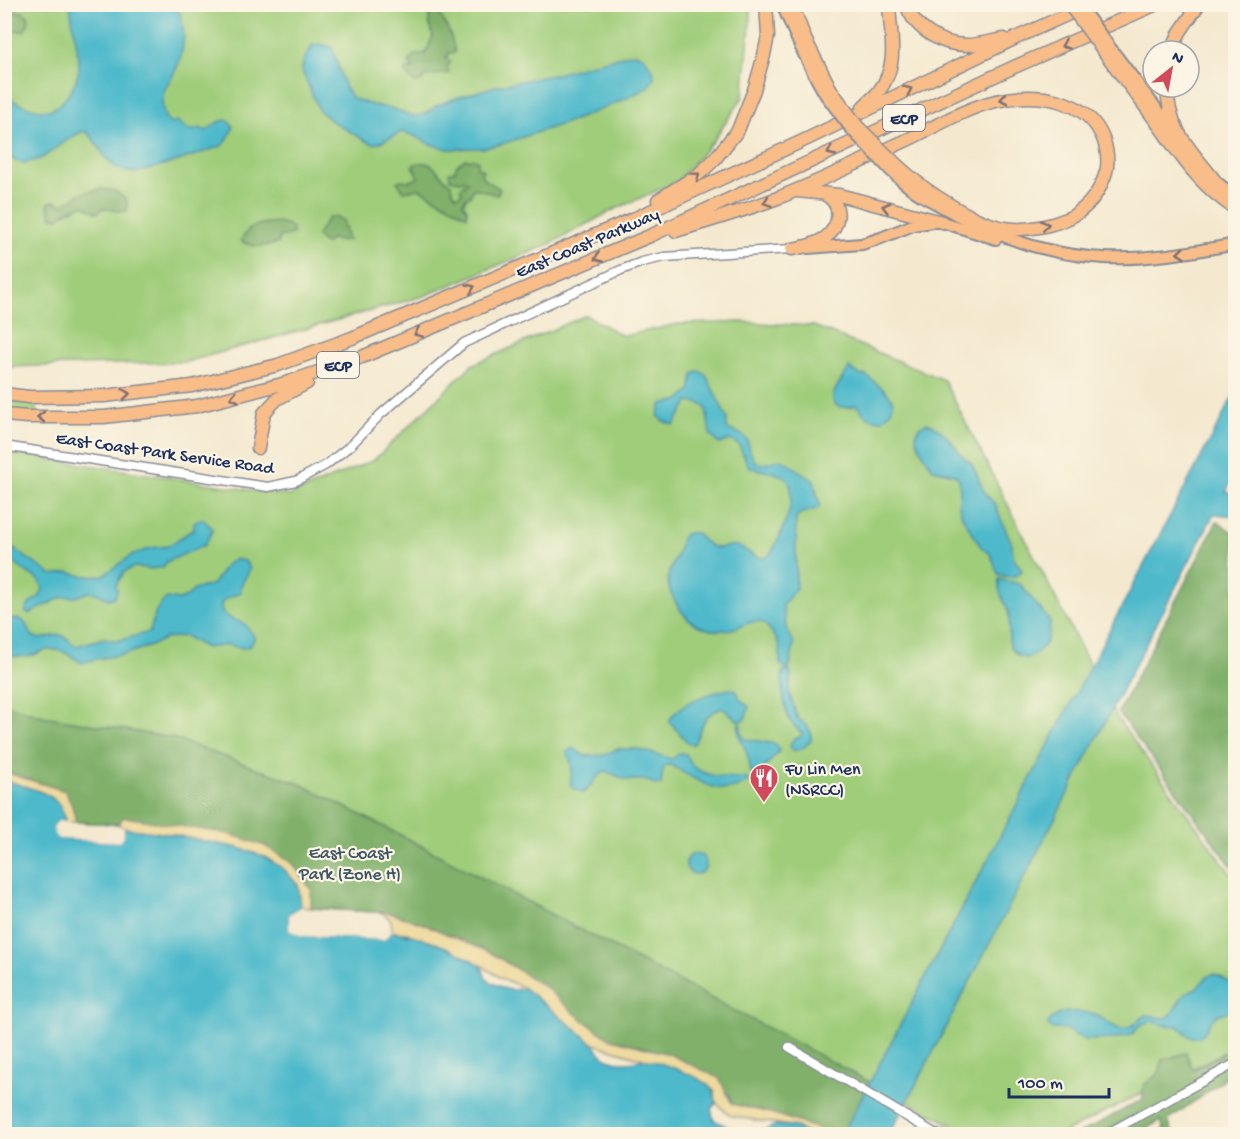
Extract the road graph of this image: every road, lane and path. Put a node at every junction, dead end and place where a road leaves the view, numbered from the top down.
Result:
1 (766, 4) edge
2 (782, 4) edge
3 (792, 4) edge
4 (889, 4) edge
5 (906, 4) edge
6 (1069, 4) edge
7 (1078, 4) edge
8 (1091, 4) edge
9 (1157, 4) edge
10 (1199, 4) edge
11 (1022, 35) junction
12 (1177, 39) edge
13 (1109, 52) junction
14 (828, 92) junction
15 (1169, 99) edge
16 (855, 115) junction
17 (895, 169) junction
18 (1216, 182) junction
19 (794, 191) junction
20 (819, 192) junction
21 (1236, 197) edge
22 (1236, 209) edge
23 (631, 220) junction
24 (942, 222) junction
25 (652, 235) junction
26 (1236, 244) edge
27 (792, 249) junction
28 (1043, 249) junction
29 (362, 357) junction
30 (4, 394) edge
31 (4, 415) edge
32 (4, 446) edge
33 (258, 448) dead end
34 (789, 1047) dead end
35 (1236, 1063) edge
36 (936, 1134) edge
37 (1106, 1134) edge

23 -> 1 highway
2 - 14 main road
3 - 14 highway
4 - 16 highway
5 - 11 highway
6 - 13 highway, bridge
7 - 13 main road, bridge
8 - 11 highway, East Coast Parkway / ECP
9 -> 25 highway, East Coast Parkway / ECP
10 - 12 highway
16 -> 11 highway, East Coast Parkway / ECP
13 - 18 main road
13 - 22 highway
14 - 17 highway, bridge
15 - 18 highway
16 - 23 highway, East Coast Parkway / ECP
17 -> 19 highway
17 - 28 main road
18 - 21 main road
19 - 20 highway
19 -> 25 highway
24 -> 20 highway
20 - 27 highway
30 -> 23 highway, East Coast Parkway / ECP
24 - 27 main road
24 - 28 main road
25 -> 29 highway, East Coast Parkway / ECP
26 -> 28 main road
27 - 32 street, East Coast Park Service Road
29 -> 31 highway, East Coast Parkway / ECP
29 - 33 highway
34 - 36 street
35 - 37 street

